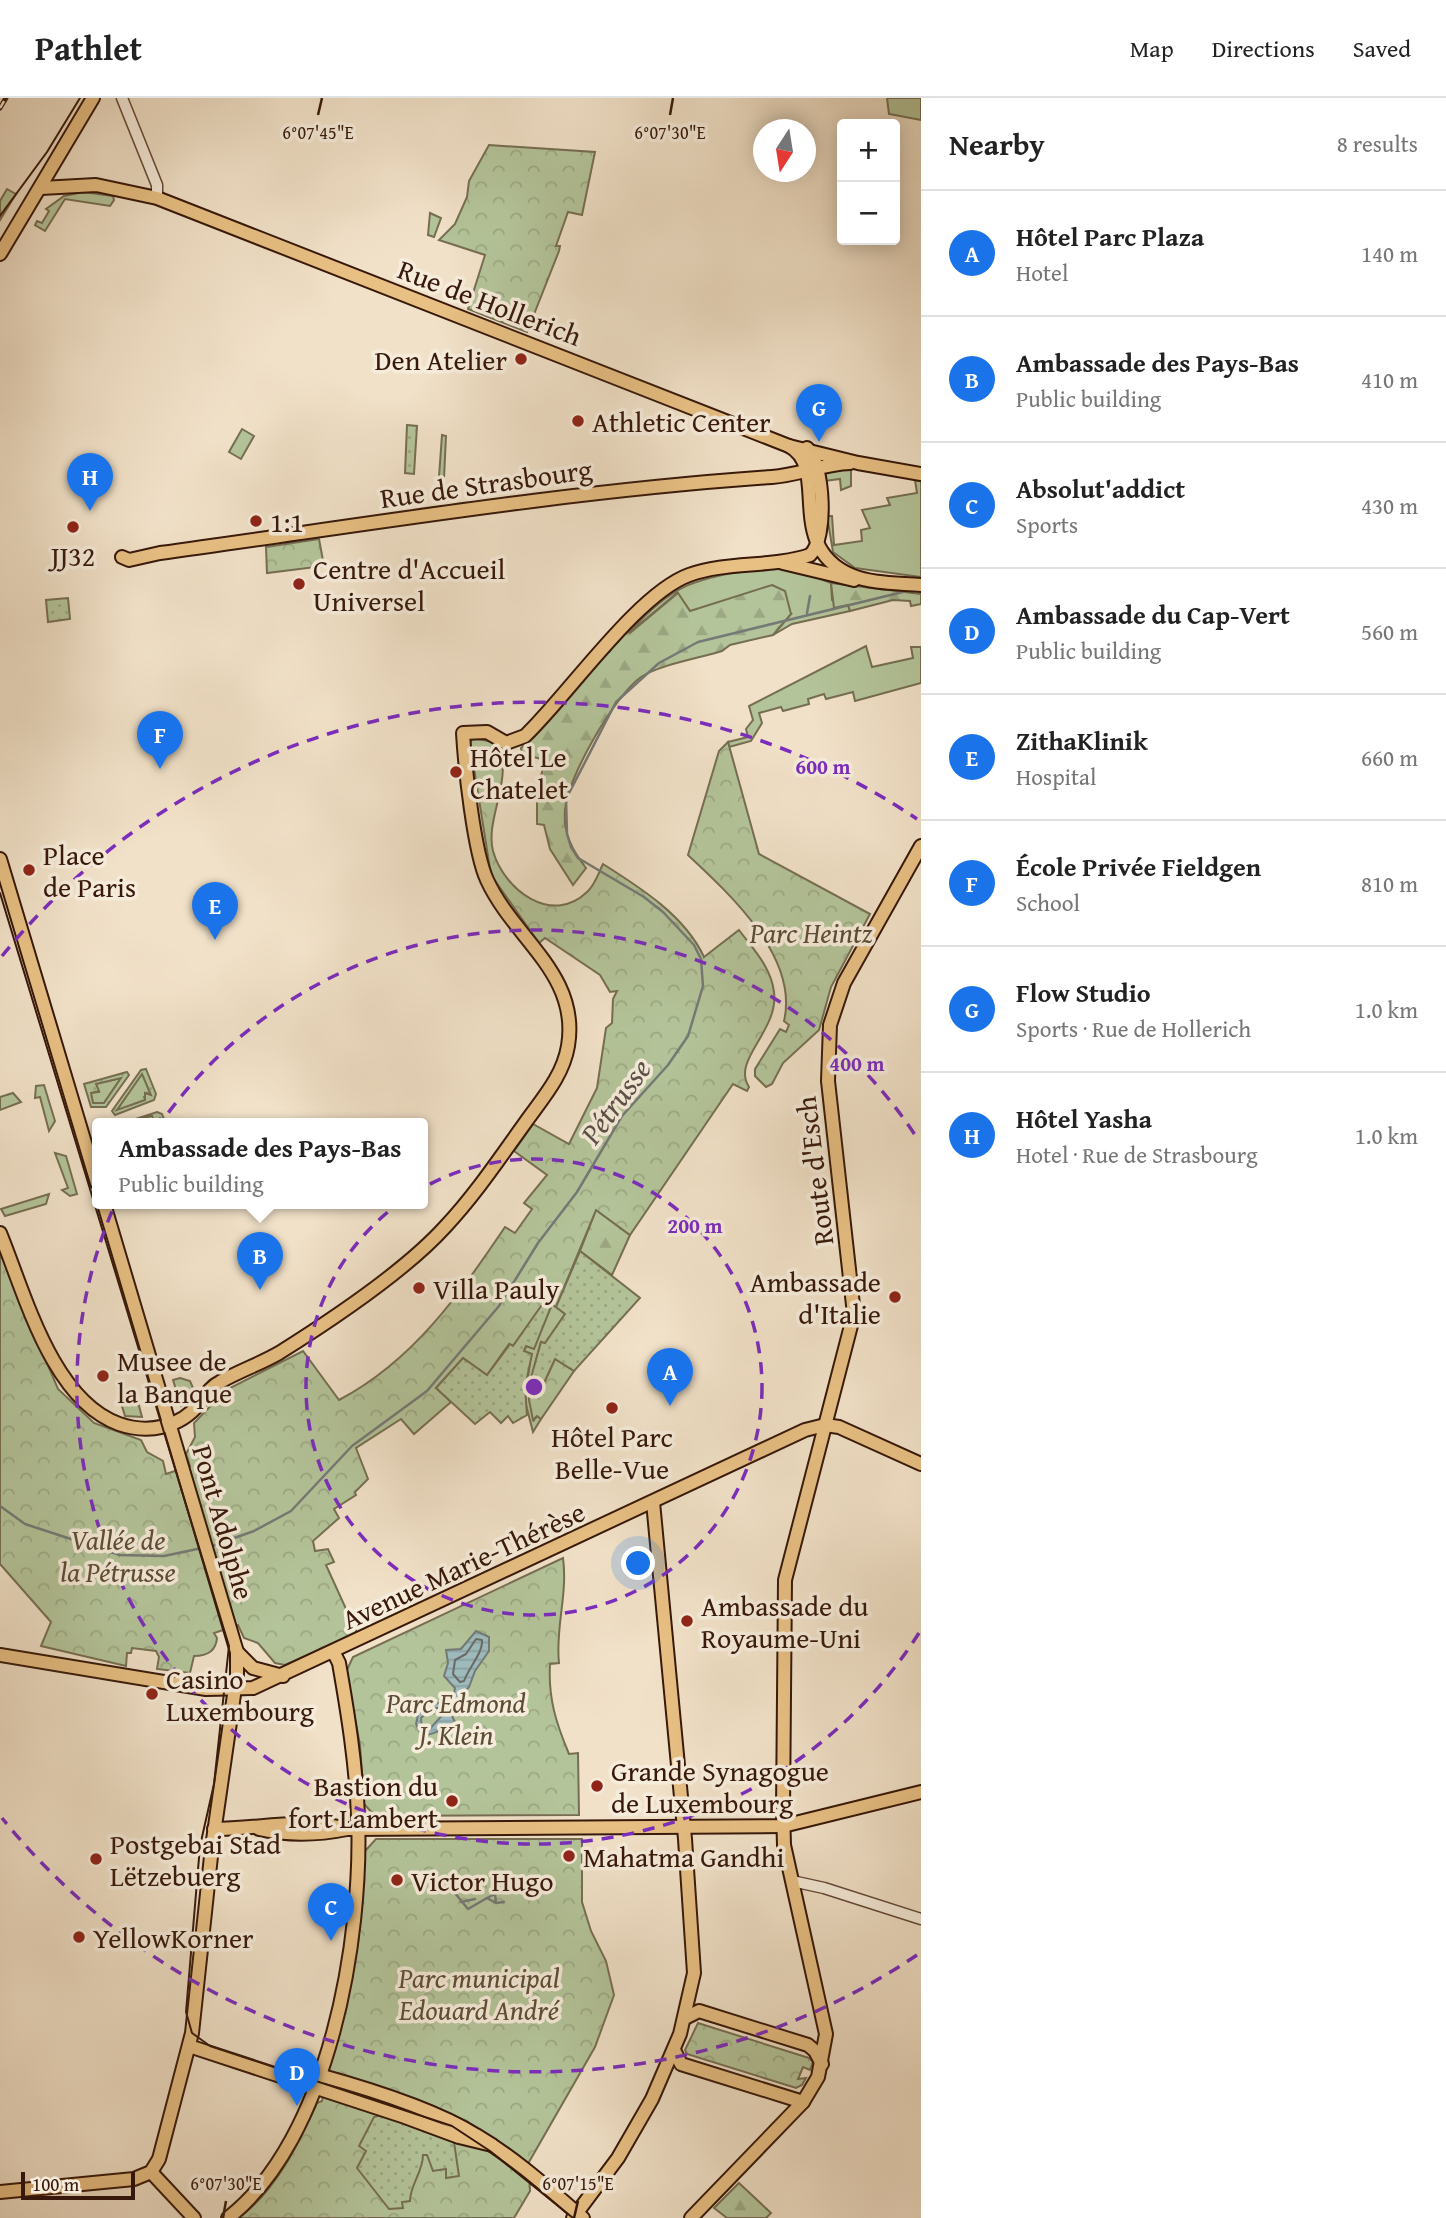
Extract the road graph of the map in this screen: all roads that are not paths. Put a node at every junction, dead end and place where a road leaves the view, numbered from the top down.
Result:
1 (93, 98) edge
2 (122, 98) edge
3 (41, 188) junction
4 (157, 198) junction
5 (0, 254) edge
6 (789, 446) junction
7 (807, 448) junction
8 (858, 463) junction
9 (812, 468) junction
10 (921, 474) edge
11 (815, 539) junction
12 (122, 557) dead end
13 (749, 564) junction
14 (868, 579) junction
15 (921, 585) edge
16 (921, 846) edge
17 (0, 859) edge
18 (92, 1166) edge
19 (106, 1209) edge
20 (0, 1233) edge
21 (171, 1424) junction
22 (825, 1425) junction
23 (921, 1464) edge
24 (653, 1502) junction
25 (237, 1652) junction
26 (334, 1653) junction
27 (0, 1656) edge
28 (284, 1675) junction
29 (235, 1691) junction
30 (921, 1792) edge
31 (683, 1826) junction
32 (783, 1826) junction
33 (215, 1829) junction
34 (353, 1829) junction
35 (792, 1881) junction
36 (921, 1919) edge
37 (685, 2018) junction
38 (191, 2040) junction
39 (674, 2050) junction
40 (822, 2065) junction
41 (317, 2082) junction
42 (803, 2102) junction
43 (151, 2172) junction
44 (0, 2192) edge
45 (578, 2216) edge
46 (194, 2218) edge
47 (228, 2218) edge
48 (691, 2218) edge

1 - 3 main road
2 - 4 street
3 - 4 main road, Rue de Hollerich
3 - 5 main road
4 - 6 main road, Rue de Hollerich
6 - 7 main road, Rue de Hollerich
6 - 9 main road
7 - 8 main road, Rue de Hollerich
7 - 9 main road
8 - 9 main road, Rue de Strasbourg
8 - 10 main road, Rue de Hollerich
9 - 11 main road
9 - 12 main road, Rue de Strasbourg
11 - 13 main road
11 - 14 main road
13 - 14 main road
13 - 21 main road
14 - 15 main road
16 - 22 main road, Route d'Esch
17 - 18 main road
19 - 21 main road, Pont Adolphe
20 - 21 main road
21 - 25 main road, Pont Adolphe
22 - 23 main road
22 - 24 main road, Avenue Marie-Thérèse
22 - 32 main road, Route d'Esch
24 - 26 main road, Avenue Marie-Thérèse
24 - 31 main road
25 - 28 main road
25 - 29 main road, Pont Adolphe
26 - 28 main road, Avenue Marie-Thérèse
26 - 34 main road
27 - 29 main road
28 - 29 main road, Avenue Marie-Thérèse
29 - 33 main road, Pont Adolphe
30 - 32 main road
31 - 32 main road
31 - 34 main road
31 - 37 main road
32 - 35 main road, Route d'Esch
33 - 34 main road
33 - 38 main road, Pont Adolphe
34 - 41 main road
35 - 36 street
35 - 40 main road, Route d'Esch
37 - 39 main road
37 - 40 main road
38 - 41 main road
38 - 43 main road, Pont Adolphe
39 - 42 main road
39 - 45 main road
40 - 42 main road
41 - 45 main road
41 - 47 main road
42 - 48 main road
43 - 44 main road
43 - 46 main road

